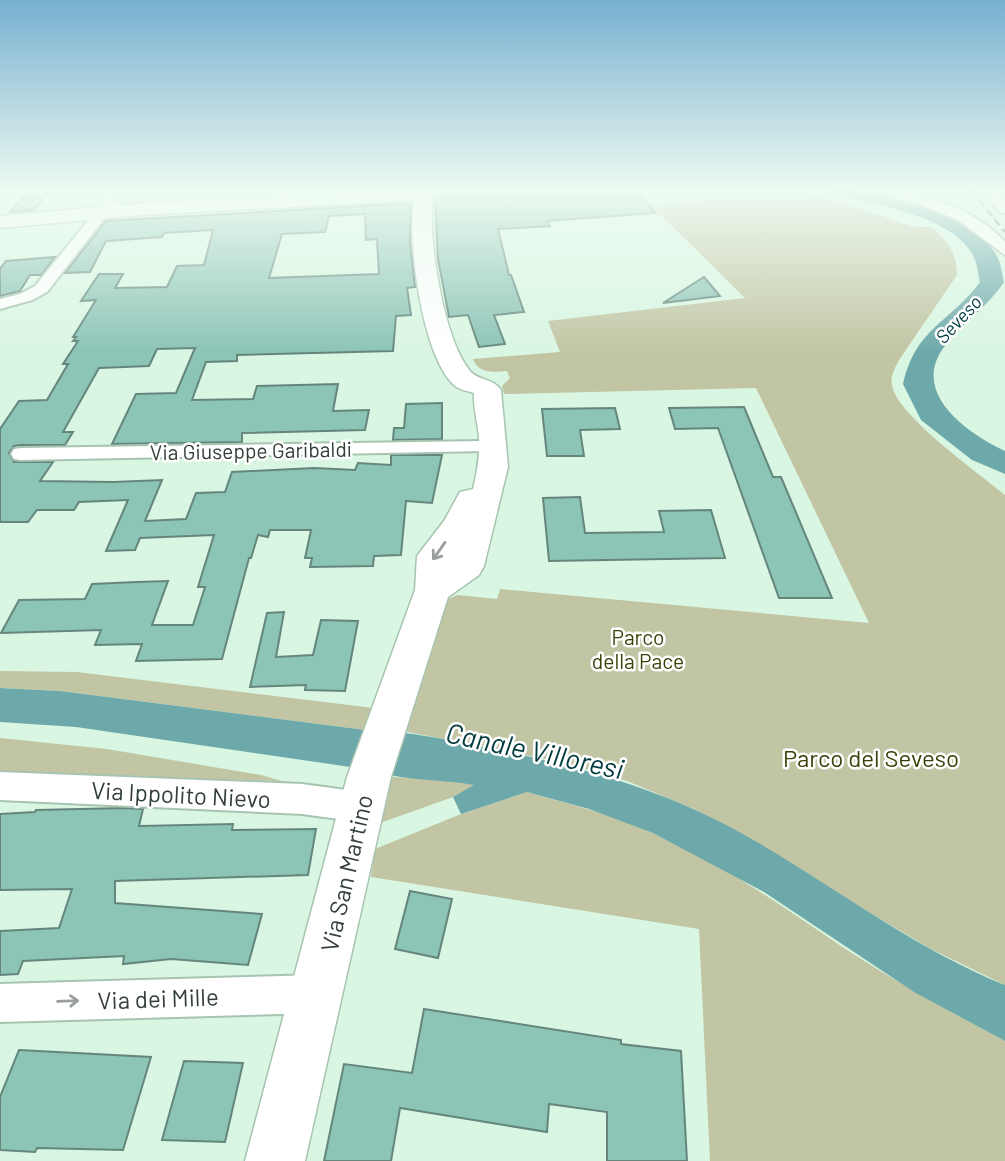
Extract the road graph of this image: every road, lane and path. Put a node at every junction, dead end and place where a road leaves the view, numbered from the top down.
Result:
1 (81, 244) edge
2 (423, 244) edge
3 (0, 304) edge
4 (461, 377) junction
5 (481, 447) junction
6 (21, 454) dead end
7 (433, 590) junction
8 (0, 786) edge
9 (365, 792) junction
10 (317, 994) junction
11 (0, 1003) edge
12 (275, 1161) edge

1 - 3 street
2 - 4 street, Via San Martino
4 - 5 street, Via San Martino
4 - 7 street, Via San Martino
5 - 6 street, Via Giuseppe Garibaldi
5 -> 7 street, Via San Martino
7 - 9 street, Via San Martino
8 - 9 street, Via Ippolito Nievo
9 - 10 street, Via San Martino
11 -> 10 street, Via dei Mille
10 - 12 street, Via San Martino

